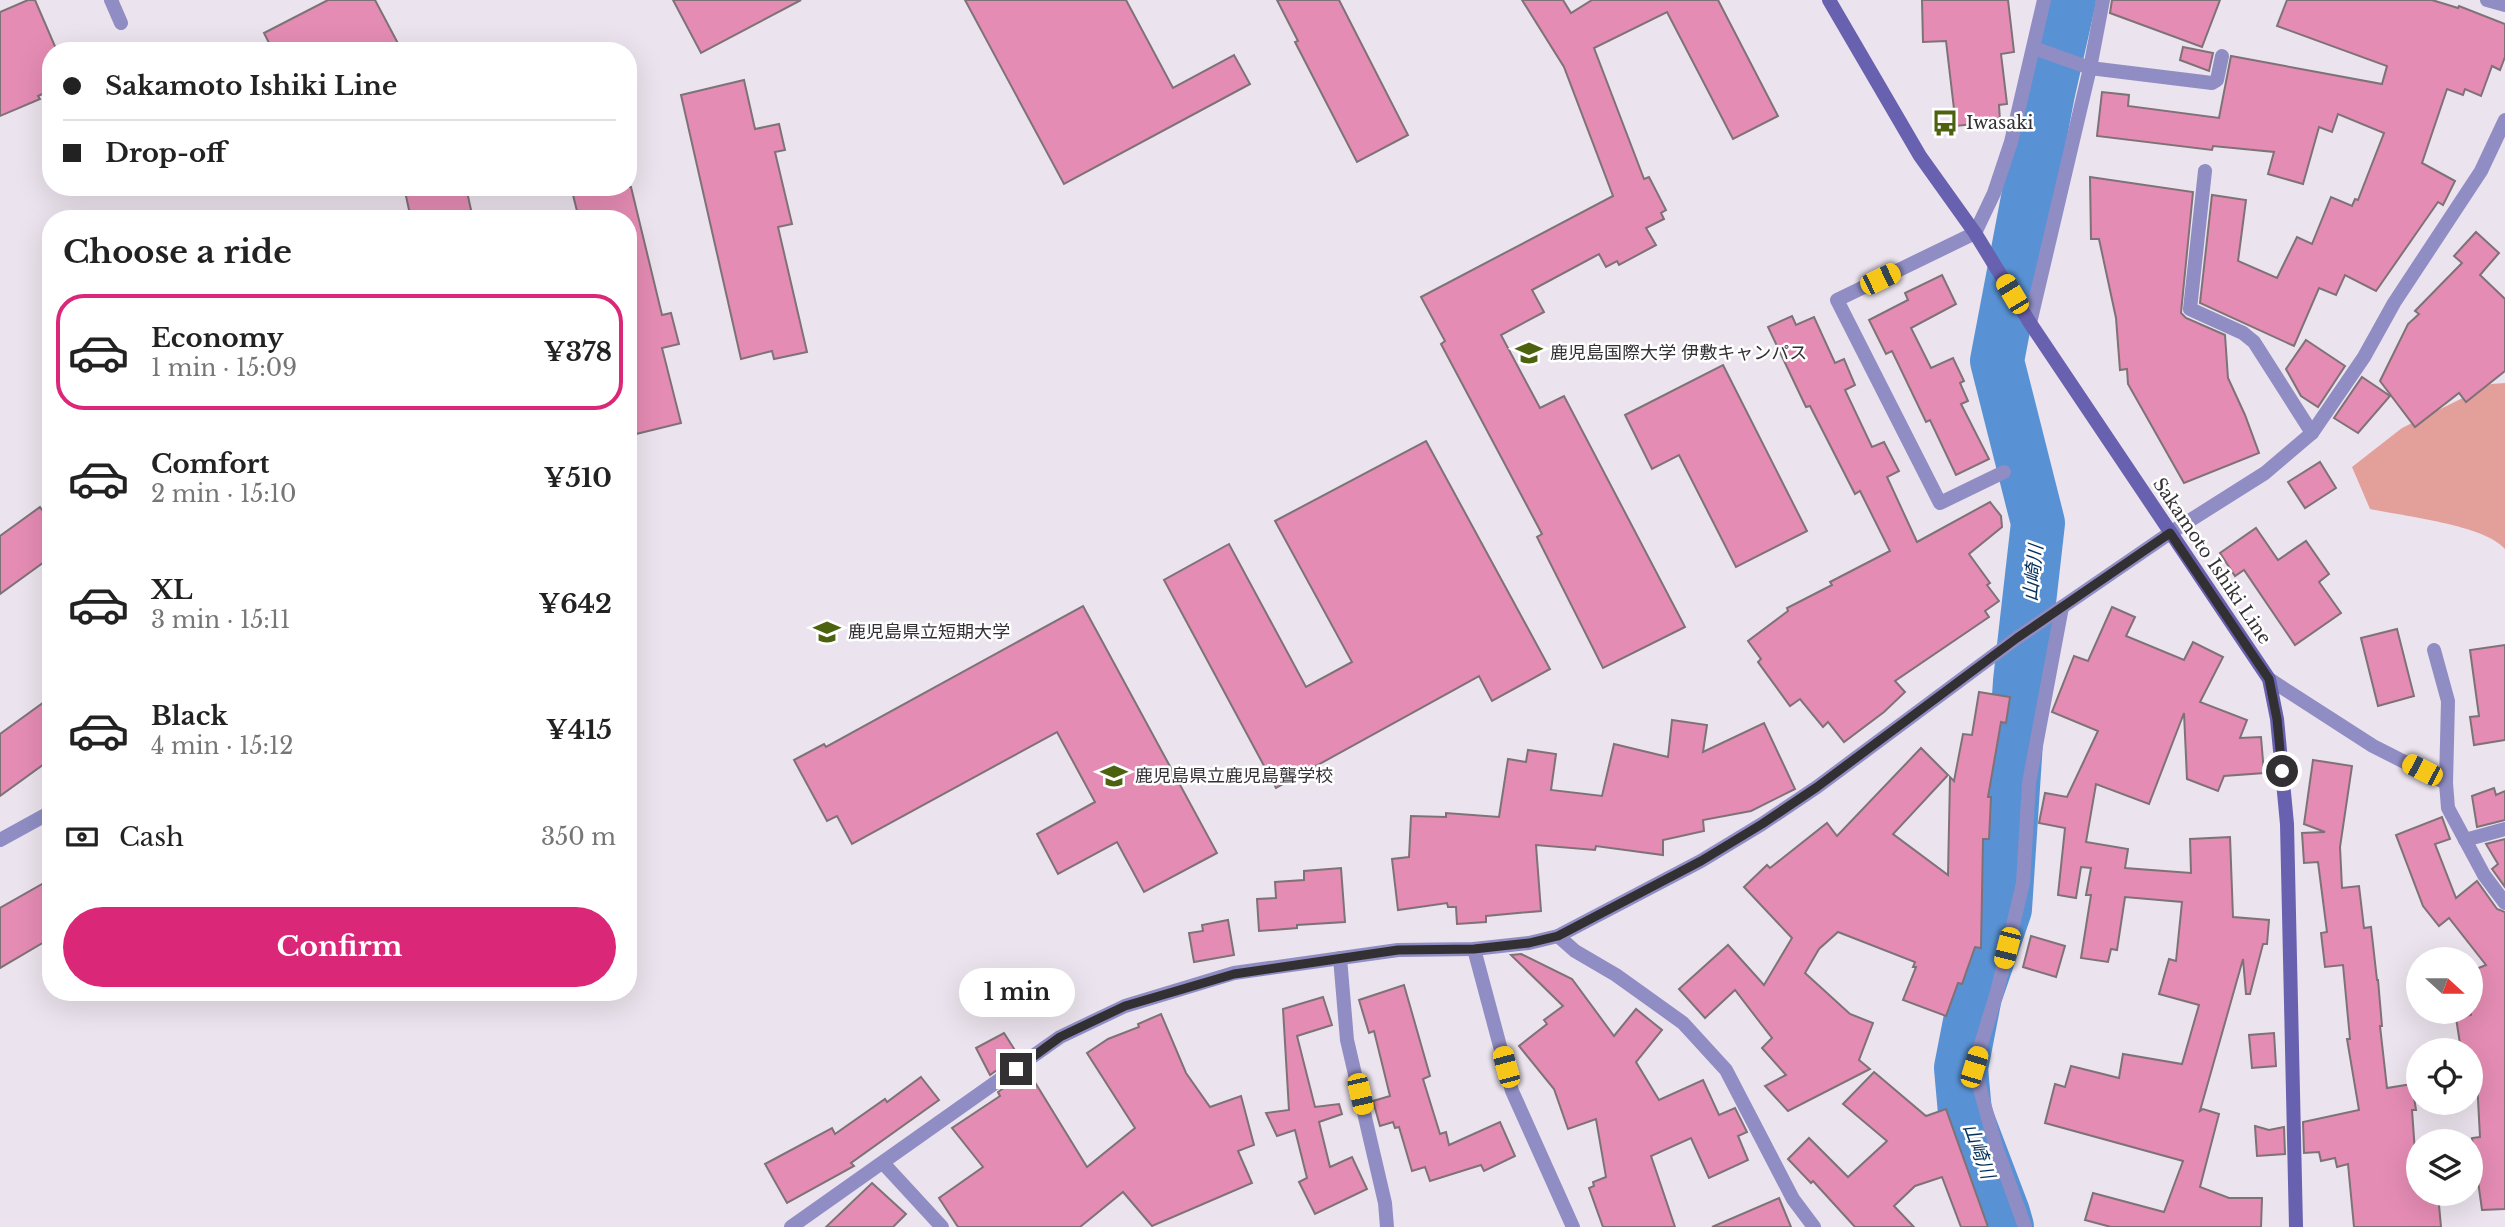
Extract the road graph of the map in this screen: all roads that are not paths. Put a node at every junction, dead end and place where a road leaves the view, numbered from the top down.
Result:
1 (111, 0) edge
2 (1829, 0) edge
3 (2044, 0) edge
4 (2103, 0) edge
5 (2487, 0) edge
6 (2505, 5) edge
7 (121, 23) dead end
8 (2034, 48) junction
9 (2222, 55) dead end
10 (2090, 68) junction
11 (2505, 120) edge
12 (2205, 171) dead end
13 (1975, 233) junction
14 (2027, 320) junction
15 (2312, 433) junction
16 (2004, 472) dead end
17 (2170, 533) junction
18 (2062, 607) junction
19 (2434, 650) dead end
20 (2269, 679) junction
21 (2446, 783) junction
22 (42, 817) edge
23 (2505, 829) edge
24 (0, 840) edge
25 (2465, 840) junction
26 (2505, 903) edge
27 (1558, 936) junction
28 (1474, 949) junction
29 (1340, 958) junction
30 (883, 1163) junction
31 (791, 1227) edge
32 (942, 1227) edge
33 (1387, 1227) edge
34 (1573, 1227) edge
35 (1814, 1227) edge
36 (2025, 1227) edge
37 (2296, 1227) edge

1 - 7 street
2 - 13 main road, Sakamoto Ishiki Line
3 - 8 street
4 - 10 street
5 - 6 street
8 - 10 street
8 - 13 street
9 - 10 street
10 - 14 street
11 - 15 street
12 - 15 street
13 - 14 main road, Sakamoto Ishiki Line
13 - 16 street
14 - 17 main road, Sakamoto Ishiki Line
15 - 17 street
17 - 18 street
17 - 20 main road, Sakamoto Ishiki Line
18 - 27 street
18 - 36 street
19 - 21 street
20 - 21 street
20 - 37 main road, Sakamoto Ishiki Line
21 - 25 street
22 - 24 street
23 - 25 street
25 - 26 street
27 - 28 street
27 - 35 street
28 - 29 street
28 - 34 street
29 - 30 street
29 - 33 street
30 - 31 street
30 - 32 street

